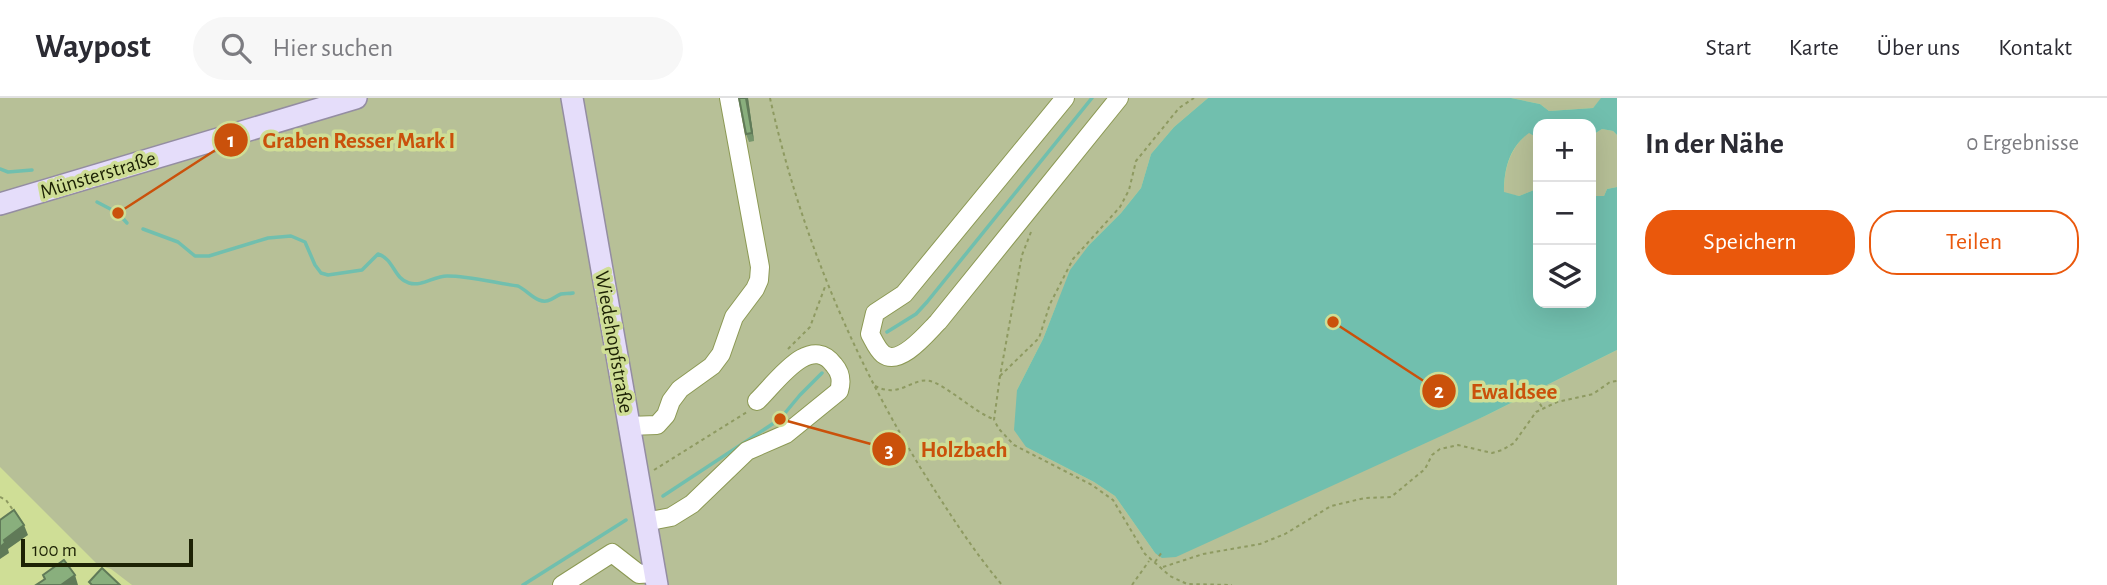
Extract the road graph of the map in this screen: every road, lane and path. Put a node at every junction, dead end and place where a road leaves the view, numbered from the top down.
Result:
1 (356, 98) edge
2 (572, 98) edge
3 (729, 98) edge
4 (1065, 98) edge
5 (1119, 98) edge
6 (1194, 98) edge
7 (0, 204) edge
8 (1032, 229) dead end
9 (1000, 376) junction
10 (1617, 382) edge
11 (874, 386) dead end
12 (1536, 398) dead end
13 (757, 401) dead end
14 (1543, 407) junction
15 (994, 420) junction
16 (628, 426) junction
17 (0, 497) edge
18 (16, 514) edge
19 (645, 522) junction
20 (1162, 552) dead end
21 (1150, 561) junction
22 (1154, 563) junction
23 (1162, 567) junction
24 (656, 579) edge
25 (562, 585) edge
26 (1132, 585) edge
27 (1232, 585) edge

1 - 7 main road, Münsterstraße
2 - 16 main road, Wiedehopfstraße
3 - 16 lane
4 - 5 lane
6 - 9 path
8 - 9 path
9 - 15 path
10 - 14 path
11 - 15 path
12 - 14 path
13 - 19 lane
14 - 23 path
15 - 21 path
16 - 19 main road, Wiedehopfstraße
17 - 18 path
19 - 24 main road, Wiedehopfstraße
20 - 22 path
21 - 22 path
21 - 26 path
22 - 23 path
23 - 27 path
24 - 25 lane

